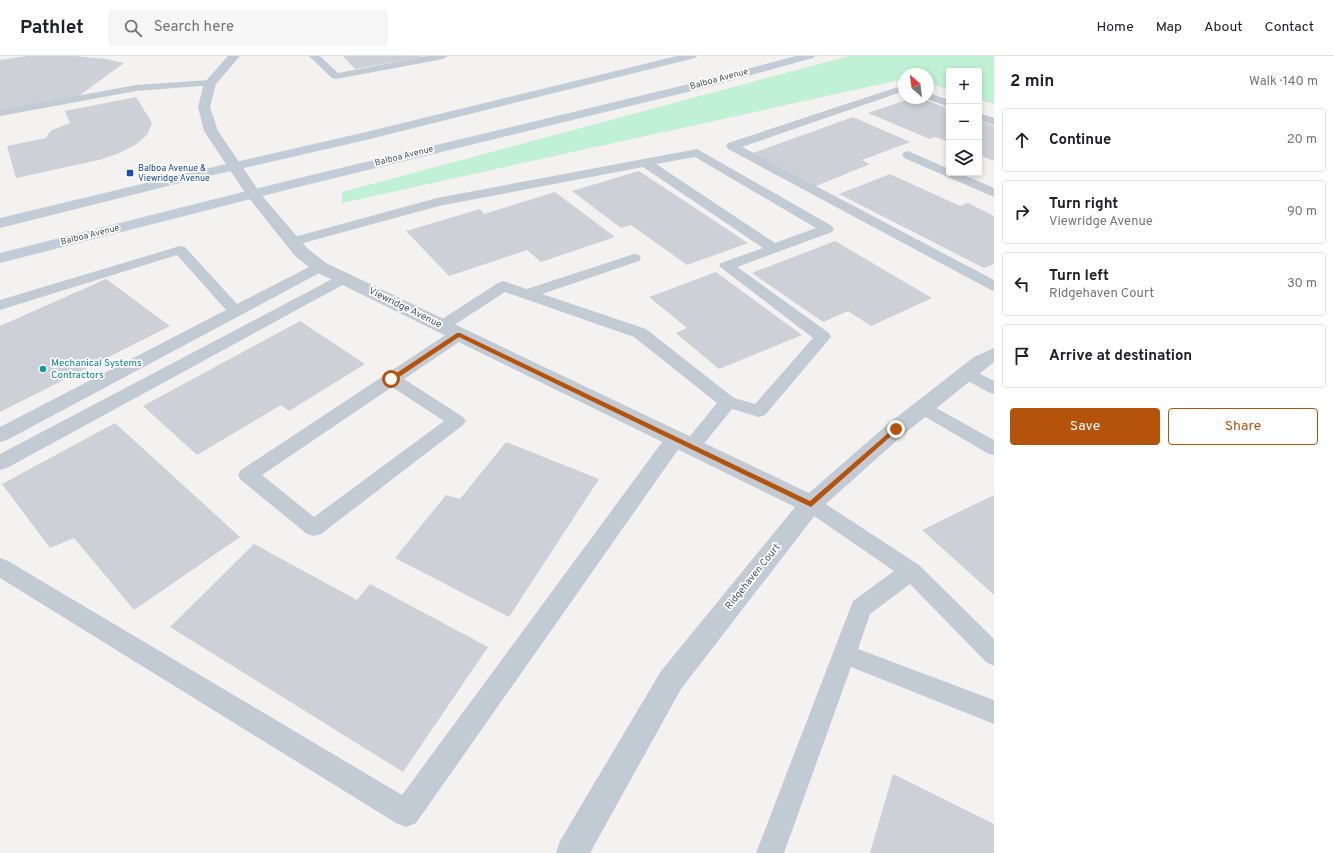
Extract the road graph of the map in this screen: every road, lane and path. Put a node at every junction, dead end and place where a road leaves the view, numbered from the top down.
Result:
1 (234, 56) edge
2 (314, 56) edge
3 (443, 56) edge
4 (690, 56) edge
5 (809, 56) edge
6 (210, 83) junction
7 (898, 90) edge
8 (934, 98) edge
9 (946, 103) edge
10 (0, 113) edge
11 (982, 117) edge
12 (994, 122) edge
13 (908, 156) dead end
14 (645, 163) junction
15 (233, 166) junction
16 (992, 190) edge
17 (253, 194) junction
18 (0, 223) edge
19 (292, 242) junction
20 (774, 249) junction
21 (0, 258) edge
22 (634, 258) dead end
23 (320, 267) junction
24 (343, 279) junction
25 (994, 286) edge
26 (527, 294) junction
27 (0, 305) edge
28 (236, 312) junction
29 (450, 330) junction
30 (994, 354) edge
31 (968, 373) junction
32 (391, 379) junction
33 (994, 388) edge
34 (728, 402) junction
35 (923, 408) junction
36 (0, 435) edge
37 (683, 442) junction
38 (994, 448) edge
39 (0, 463) edge
40 (811, 504) junction
41 (0, 568) edge
42 (911, 571) junction
43 (844, 654) junction
44 (994, 655) edge
45 (994, 712) edge
46 (572, 853) edge
47 (770, 853) edge

1 - 6 street, Viewridge Avenue
2 - 3 lane
4 - 15 main road
5 - 17 main road, Balboa Avenue
6 - 10 lane
6 - 15 street, Viewridge Avenue
7 - 25 lane
8 - 9 lane
11 - 12 lane
13 - 16 lane
14 - 19 lane
14 - 20 lane
14 - 20 lane
15 - 17 street, Viewridge Avenue
15 - 18 main road
17 - 19 street, Viewridge Avenue
17 - 21 main road, Balboa Avenue
19 - 23 street, Viewridge Avenue
20 - 34 lane
22 - 26 lane
23 - 24 street, Viewridge Avenue
23 - 28 lane
24 - 29 street, Viewridge Avenue
24 - 39 lane
26 - 29 lane
26 - 34 lane
27 - 28 lane
28 - 36 lane
29 - 32 lane
29 - 37 street, Viewridge Avenue
30 - 31 street, Ridgehaven Court
31 - 33 lane
31 - 35 street, Ridgehaven Court
32 - 32 lane
34 - 37 lane
35 - 38 lane
35 - 40 street, Ridgehaven Court
37 - 40 street, Viewridge Avenue
37 - 41 lane
40 - 42 lane
40 - 46 street, Ridgehaven Court
42 - 43 lane
42 - 44 lane
43 - 45 lane
43 - 47 lane

